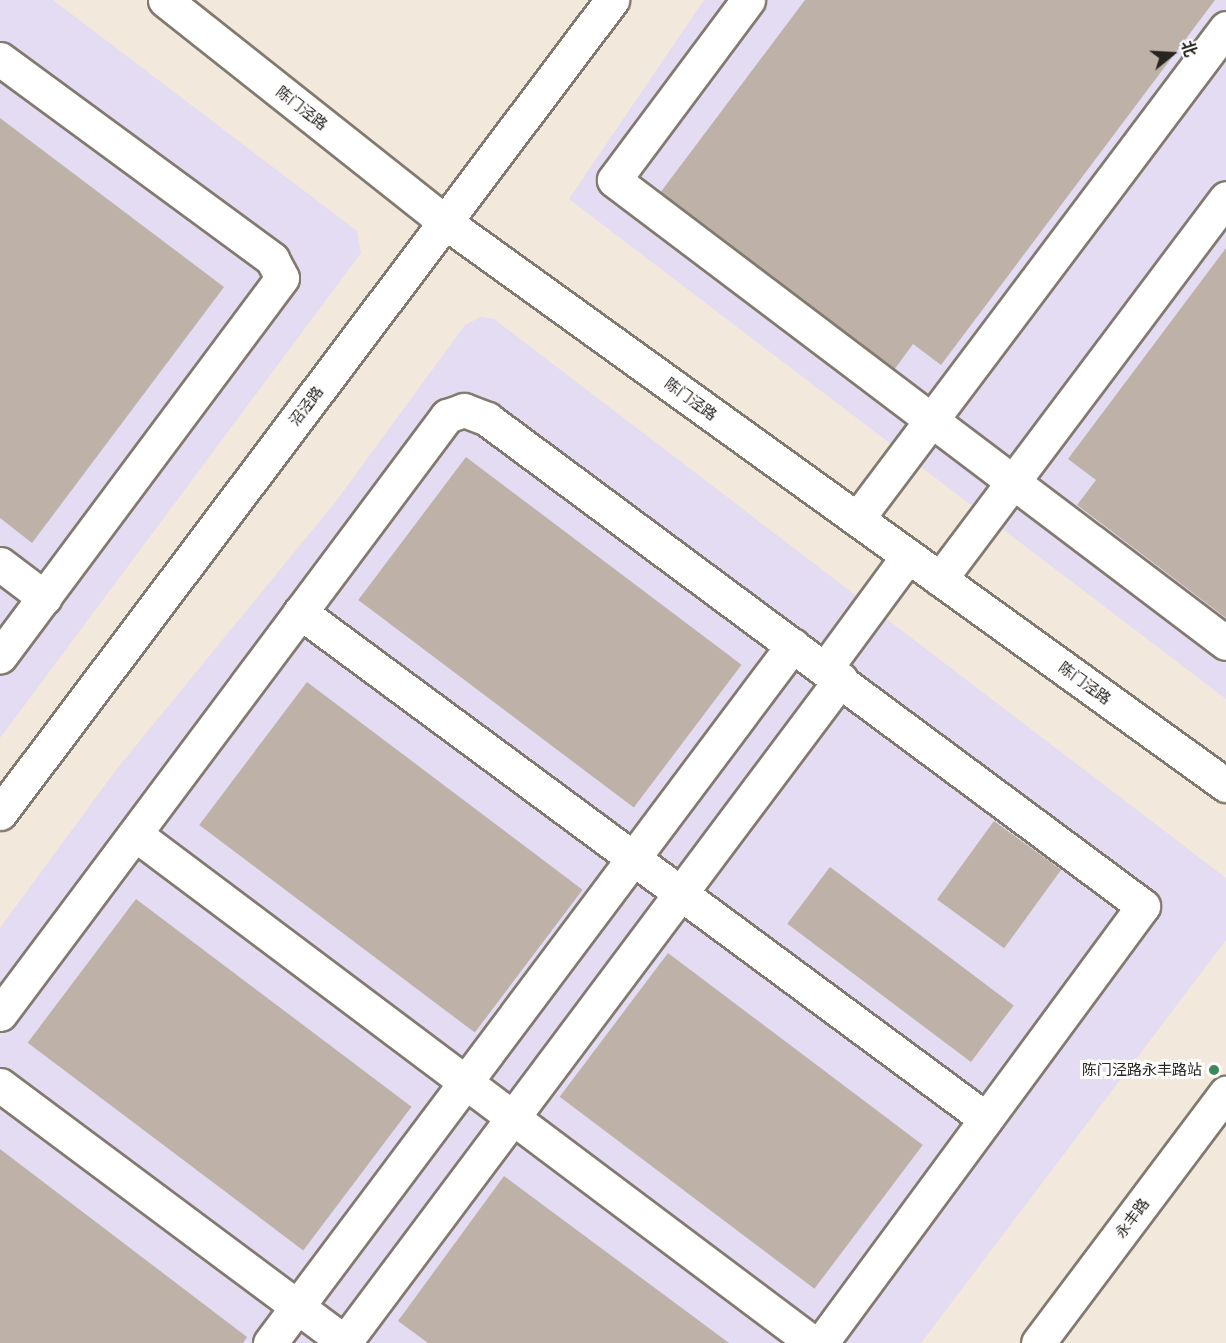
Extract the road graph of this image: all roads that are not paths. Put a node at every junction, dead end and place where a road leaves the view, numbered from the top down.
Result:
1 (165, 0) edge
2 (612, 0) edge
3 (748, 0) edge
4 (1226, 28) edge
5 (0, 59) edge
6 (1226, 198) edge
7 (445, 222) junction
8 (932, 421) junction
9 (1013, 481) junction
10 (857, 519) junction
11 (908, 556) junction
12 (0, 564) edge
13 (940, 579) junction
14 (45, 598) junction
15 (300, 612) junction
16 (1226, 643) edge
17 (793, 645) junction
18 (0, 657) edge
19 (833, 674) junction
20 (1226, 785) edge
21 (0, 813) edge
22 (135, 834) junction
23 (633, 859) junction
24 (680, 894) junction
25 (0, 1014) edge
26 (465, 1082) junction
27 (0, 1085) edge
28 (1226, 1093) edge
29 (513, 1118) junction
30 (986, 1119) junction
31 (297, 1307) junction
32 (270, 1343) edge
33 (345, 1343) edge
34 (813, 1343) edge
35 (820, 1343) edge
36 (1038, 1343) edge

1 - 7 street, 陈门泾路
2 - 7 street, 沼泾路
3 - 8 street
4 - 8 street
5 - 14 street
6 - 9 street
7 - 10 street, 陈门泾路
7 - 21 street, 沼泾路
8 - 9 street
8 - 10 street
9 - 13 street
9 - 16 street
10 - 11 street, 陈门泾路
11 - 13 street, 陈门泾路
11 - 19 street
12 - 14 street
13 - 20 street, 陈门泾路
14 - 18 street
15 - 17 street
15 - 22 street
15 - 23 street
17 - 19 street
17 - 23 street
19 - 24 street
19 - 30 street
22 - 25 street
22 - 26 street
23 - 24 street
23 - 26 street
24 - 29 street
24 - 30 street
26 - 29 street
26 - 31 street
27 - 31 street
28 - 36 street, 永丰路
29 - 33 street
29 - 34 street
30 - 35 street
31 - 32 street
31 - 33 street

